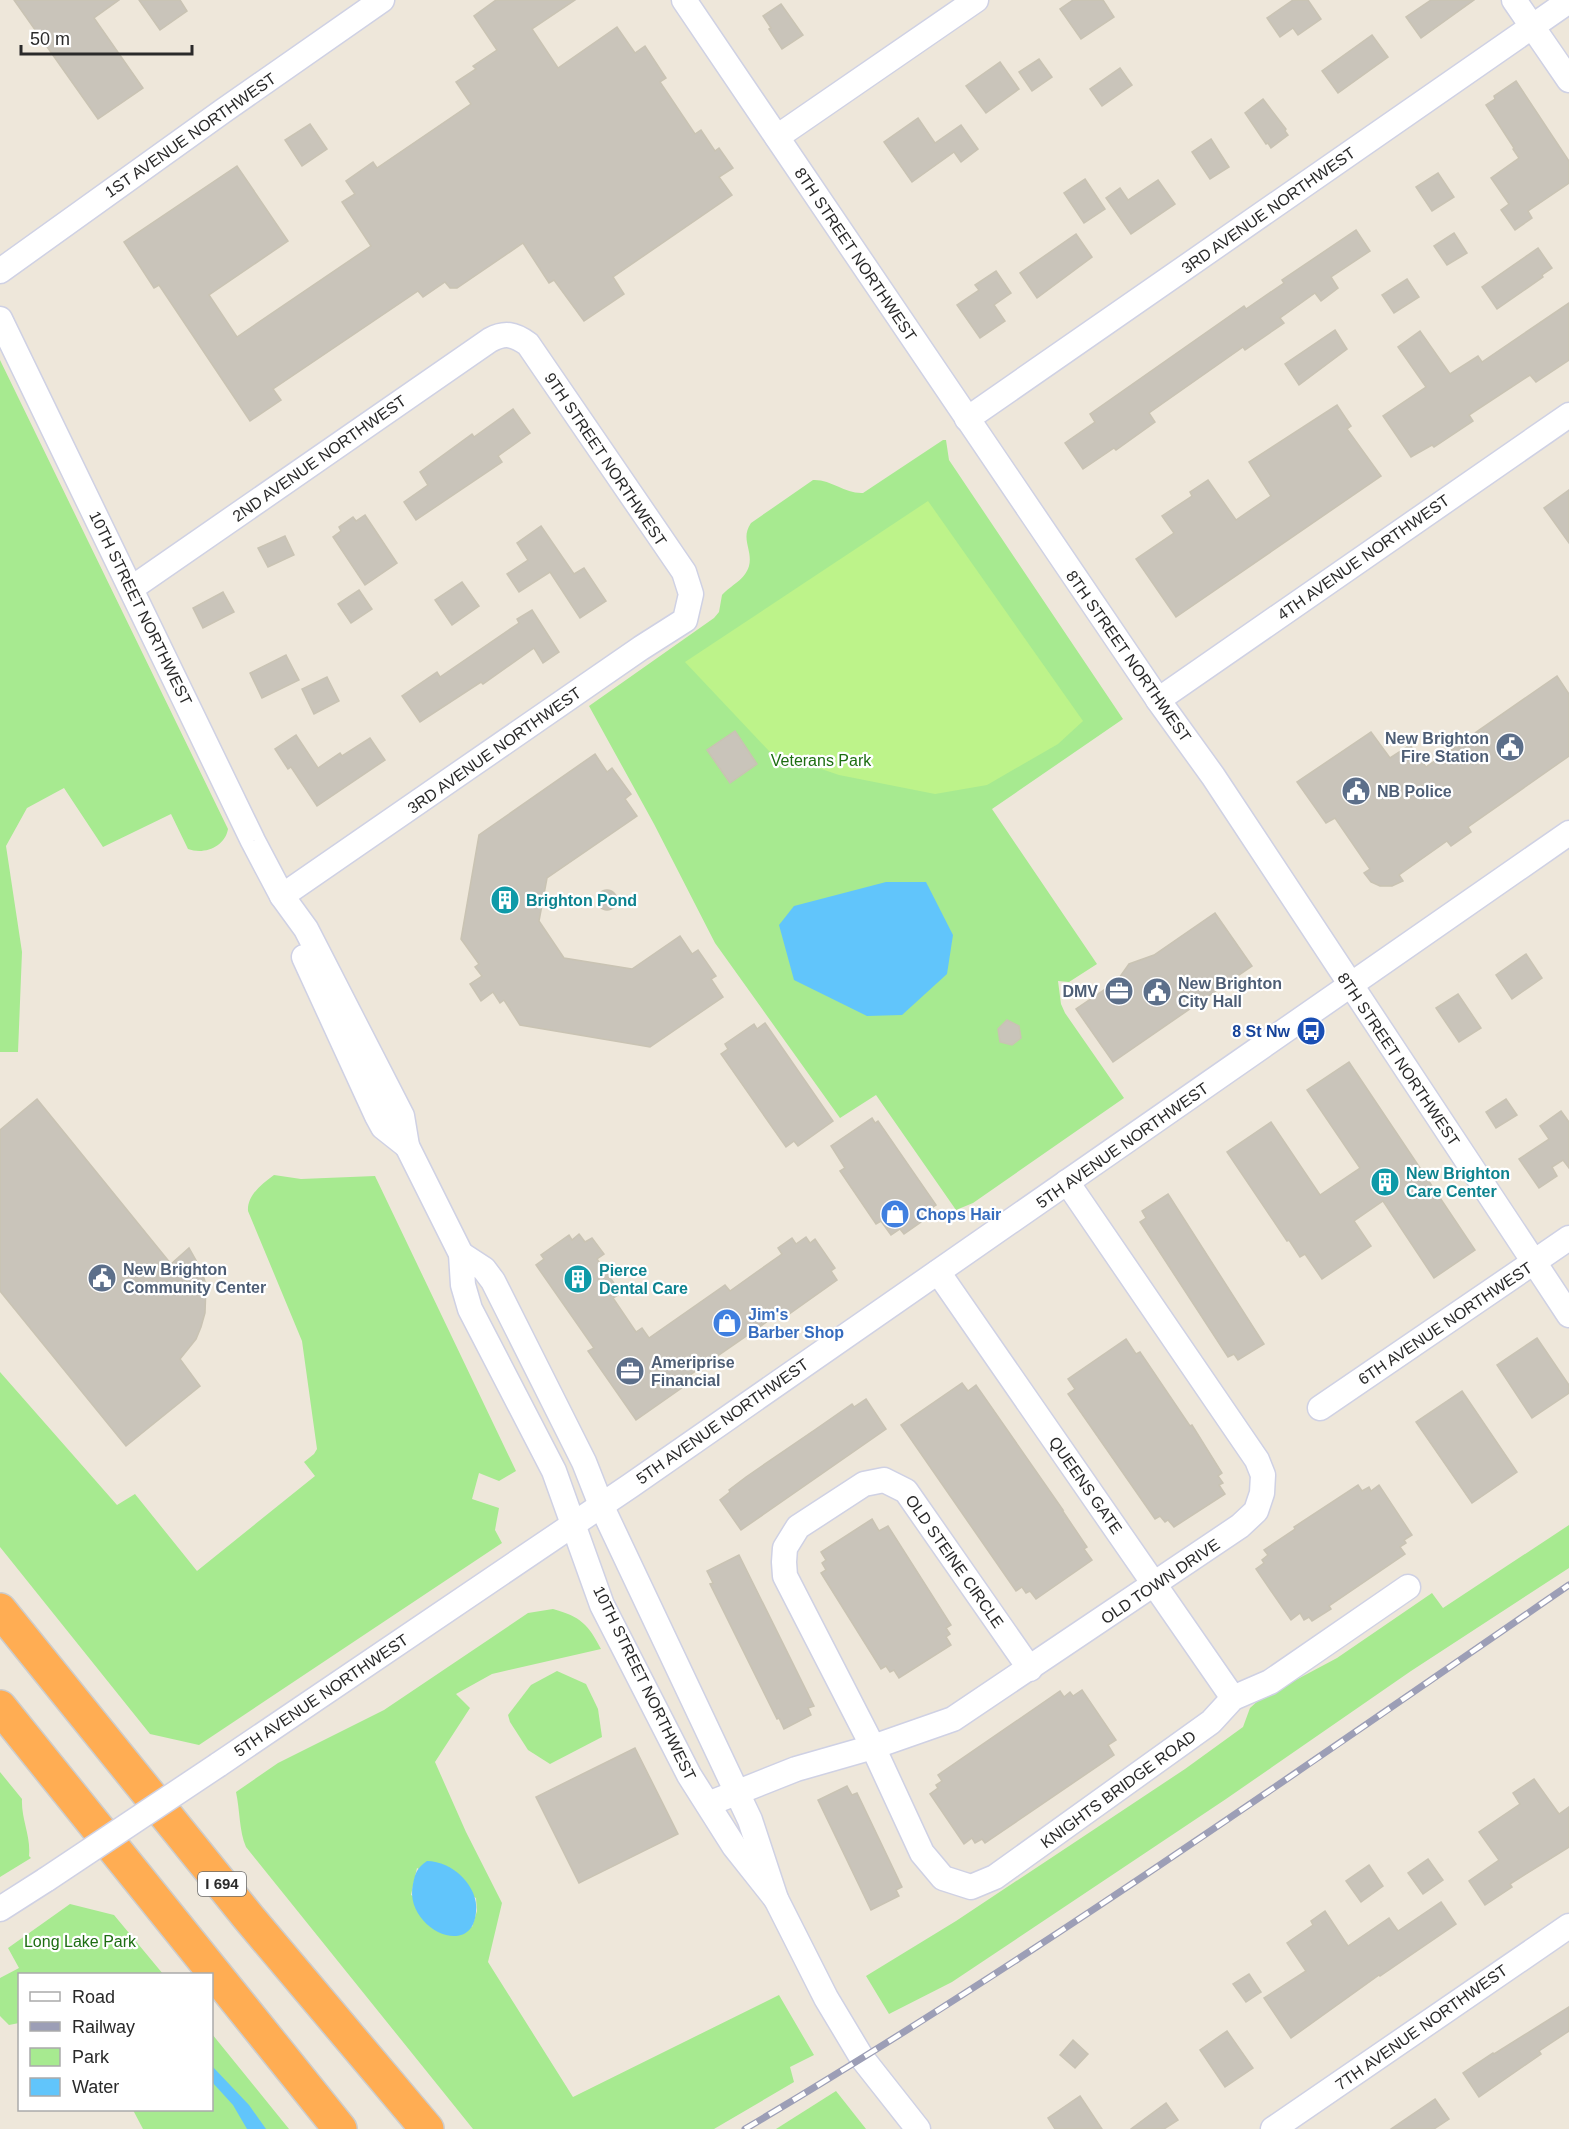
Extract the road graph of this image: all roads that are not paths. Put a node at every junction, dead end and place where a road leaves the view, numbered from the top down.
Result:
1 (382, 0) edge
2 (684, 0) edge
3 (976, 0) edge
4 (1514, 0) edge
5 (1569, 1) edge
6 (1532, 26) junction
7 (1569, 80) edge
8 (777, 137) junction
9 (0, 271) edge
10 (0, 319) edge
11 (510, 334) joint
12 (1569, 415) edge
13 (967, 419) junction
14 (132, 588) junction
15 (691, 594) joint
16 (1158, 700) junction
17 (1569, 833) edge
18 (282, 896) junction
19 (1350, 986) junction
20 (1067, 1182) junction
21 (1569, 1238) edge
22 (461, 1254) junction
23 (1534, 1262) junction
24 (938, 1272) junction
25 (1569, 1315) edge
26 (1320, 1408) dead end
27 (602, 1505) junction
28 (573, 1524) junction
29 (1155, 1585) junction
30 (1408, 1587) dead end
31 (0, 1598) edge
32 (0, 1610) edge
33 (21, 1636) junction
34 (1030, 1669) junction
35 (1233, 1698) junction
36 (0, 1707) edge
37 (0, 1724) edge
38 (873, 1747) junction
39 (737, 1791) junction
40 (708, 1804) junction
41 (776, 1899) junction
42 (0, 1909) edge
43 (163, 1910) junction
44 (1569, 1926) edge
45 (340, 2129) edge
46 (426, 2129) edge
47 (918, 2129) edge
48 (1273, 2129) edge

1 - 9 street, 1ST AVENUE NORTHWEST
2 - 8 street, 8TH STREET NORTHWEST
3 - 8 street
4 - 6 street
5 - 6 street, 3RD AVENUE NORTHWEST
6 - 7 street
6 - 13 street, 3RD AVENUE NORTHWEST
8 - 13 street, 8TH STREET NORTHWEST
10 - 14 street, 10TH STREET NORTHWEST
11 - 14 street, 2ND AVENUE NORTHWEST
11 - 15 street, 9TH STREET NORTHWEST
12 - 16 street, 4TH AVENUE NORTHWEST
13 - 16 street, 8TH STREET NORTHWEST
14 - 18 street, 10TH STREET NORTHWEST
15 - 18 street, 3RD AVENUE NORTHWEST
16 - 19 street, 8TH STREET NORTHWEST
17 - 19 street, 5TH AVENUE NORTHWEST
18 - 22 street, 10TH STREET NORTHWEST
19 - 20 street, 5TH AVENUE NORTHWEST
19 - 23 street, 8TH STREET NORTHWEST
20 - 24 street, 5TH AVENUE NORTHWEST
20 - 29 street, OLD TOWN DRIVE
21 - 23 street, 6TH AVENUE NORTHWEST
22 - 27 street, 10TH STREET NORTHWEST
22 - 28 street, 10TH STREET NORTHWEST
23 - 25 street, 8TH STREET NORTHWEST
23 - 26 street, 6TH AVENUE NORTHWEST
24 - 27 street, 5TH AVENUE NORTHWEST
24 - 29 street, QUEENS GATE
27 - 28 street, 5TH AVENUE NORTHWEST
27 - 39 street, 10TH STREET NORTHWEST
28 - 40 street, 10TH STREET NORTHWEST
28 - 42 street, 5TH AVENUE NORTHWEST, bridge
29 - 34 street, OLD TOWN DRIVE
29 - 35 street, QUEENS GATE
30 - 35 street, KNIGHTS BRIDGE ROAD
31 - 33 highway
32 - 33 highway, I 694
33 - 46 highway, I 694
34 - 38 street, OLD TOWN DRIVE
34 - 38 street, OLD STEINE CIRCLE
35 - 38 street, KNIGHTS BRIDGE ROAD
36 - 43 highway
37 - 43 highway
38 - 39 street, OLD TOWN DRIVE
39 - 40 street, OLD TOWN DRIVE
39 - 41 street, 10TH STREET NORTHWEST
40 - 41 street, 10TH STREET NORTHWEST
41 - 47 street, 10TH STREET NORTHWEST
43 - 45 highway
44 - 48 street, 7TH AVENUE NORTHWEST

